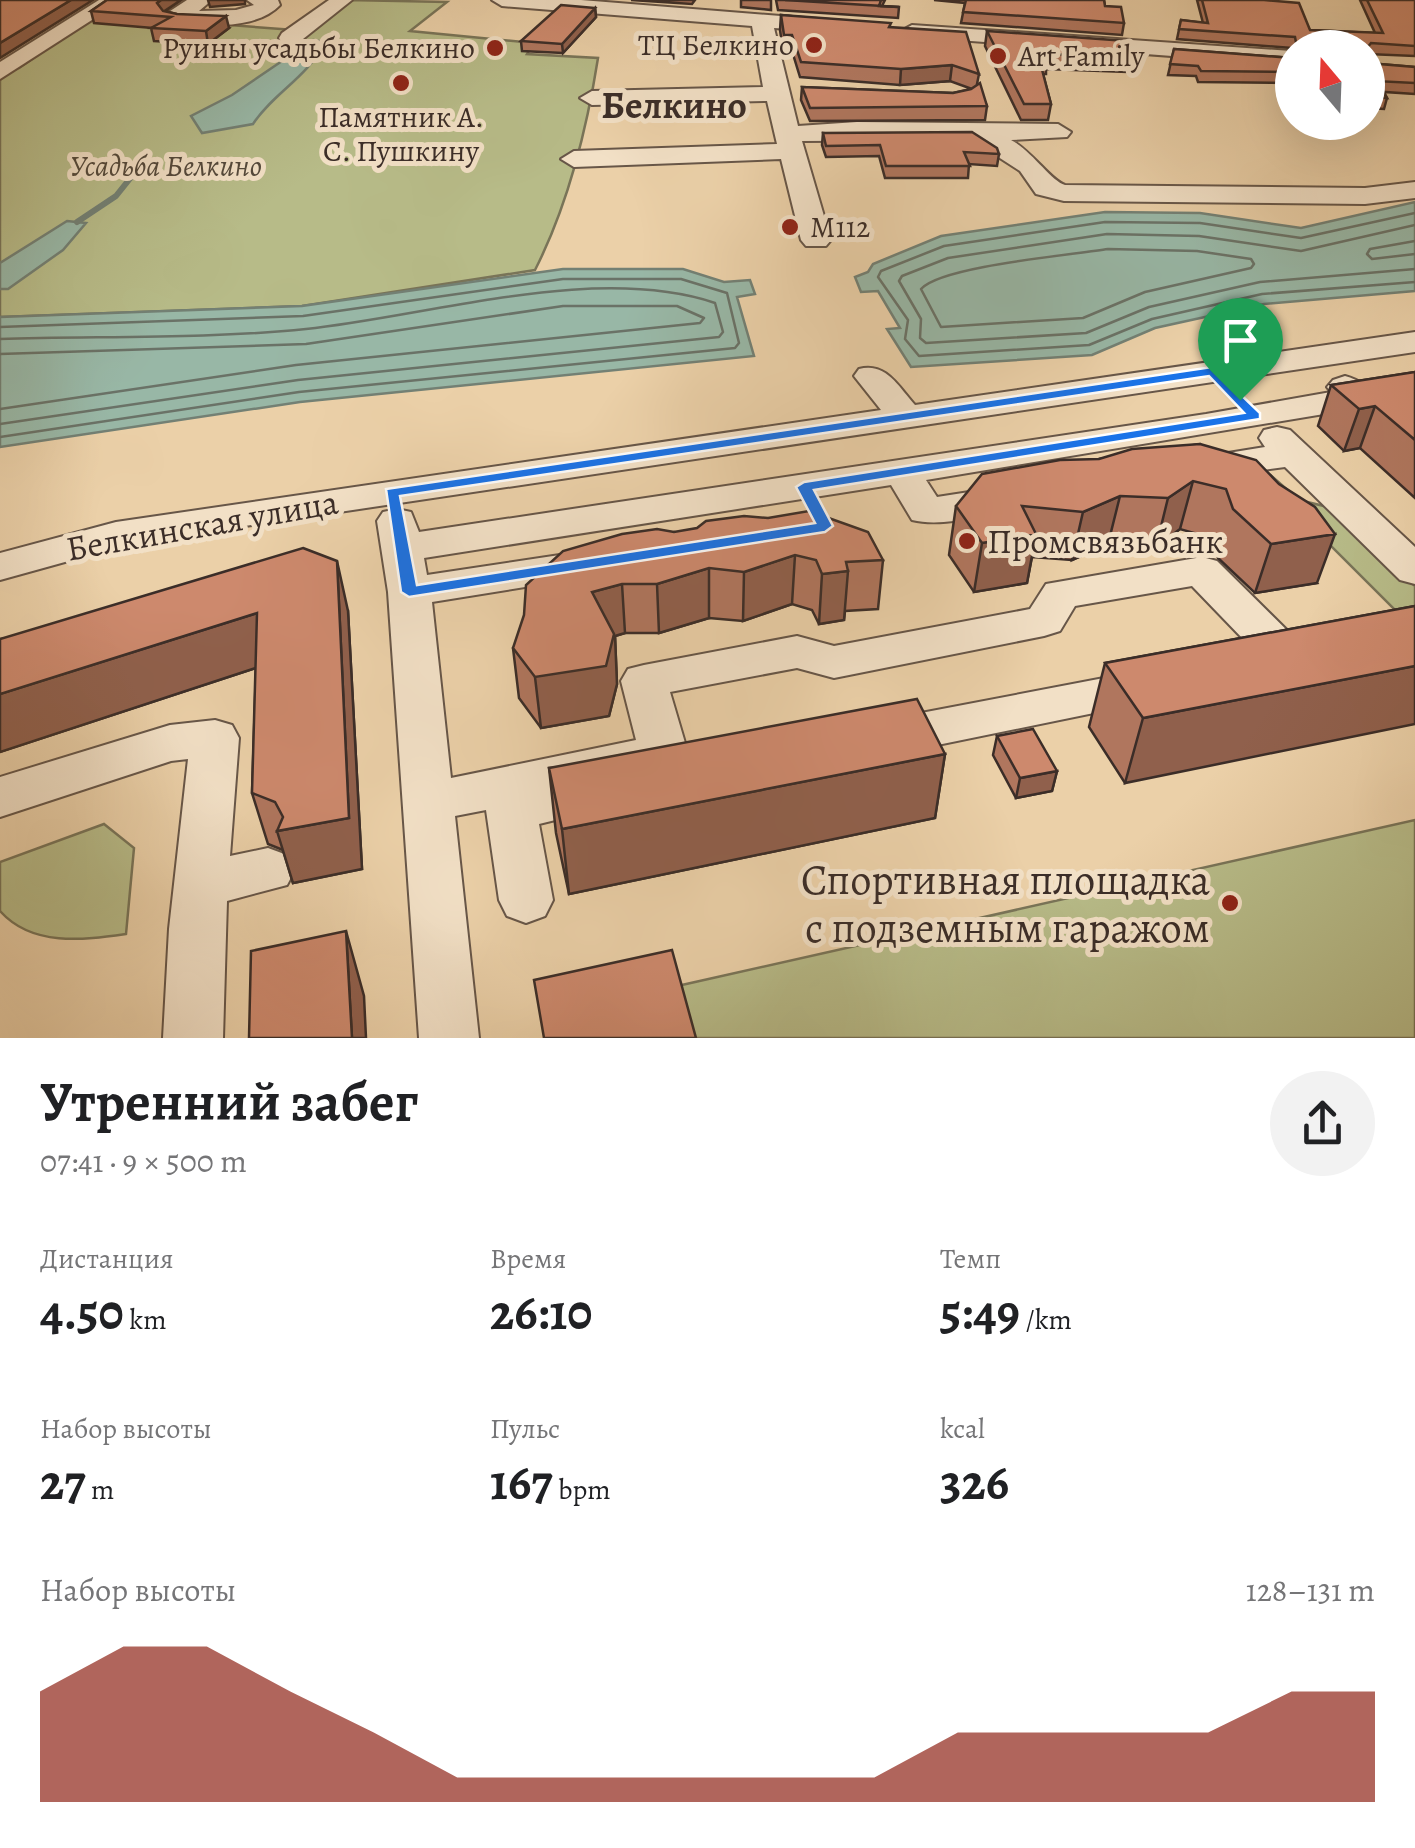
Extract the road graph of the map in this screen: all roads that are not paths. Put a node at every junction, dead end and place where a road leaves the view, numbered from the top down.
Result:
1 (113, 0) edge
2 (202, 0) edge
3 (257, 0) edge
4 (342, 0) edge
5 (502, 0) edge
6 (533, 2) edge
7 (731, 9) edge
8 (762, 20) junction
9 (556, 24) edge
10 (290, 38) dead end
11 (1275, 57) edge
12 (0, 72) edge
13 (805, 87) edge
14 (776, 90) junction
15 (592, 98) dead end
16 (614, 126) dead end
17 (977, 132) junction
18 (1058, 132) dead end
19 (790, 142) junction
20 (670, 157) junction
21 (574, 159) dead end
22 (1415, 190) edge
23 (816, 240) dead end
24 (1415, 342) edge
25 (1308, 358) junction
26 (1212, 371) junction
27 (871, 376) dead end
28 (1255, 416) junction
29 (906, 417) junction
30 (1294, 454) junction
31 (902, 472) junction
32 (1162, 474) edge
33 (804, 487) junction
34 (1044, 492) edge
35 (392, 493) junction
36 (825, 526) edge
37 (632, 557) edge
38 (0, 567) edge
39 (406, 570) junction
40 (1415, 570) edge
41 (833, 748) edge
42 (700, 773) edge
43 (0, 797) edge
44 (430, 802) junction
45 (268, 870) dead end
46 (202, 884) junction
47 (526, 900) dead end
48 (193, 1038) edge
49 (449, 1038) edge

1 - 12 street
2 - 3 street
4 - 10 street
5 - 6 street
6 - 7 street
6 - 9 street
7 - 8 street
8 - 11 street
8 - 14 street
13 - 14 street
14 - 15 street
14 - 19 street
16 - 20 street
17 - 18 street
17 - 19 street
17 - 22 street
19 - 20 street
19 - 23 street
20 - 21 street
24 - 25 street, Белкинская улица
25 - 26 street, Белкинская улица
25 - 28 street
26 - 28 street
26 - 29 street, Белкинская улица
27 - 29 street
28 - 30 street
28 - 31 street
29 - 35 street, Белкинская улица
30 - 32 street
30 - 40 street
31 - 33 street
31 - 34 street
33 - 36 street
33 - 39 street
35 - 38 street, Белкинская улица
35 - 39 street
37 - 39 street
39 - 44 street
41 - 44 street
42 - 47 street
43 - 46 street
44 - 49 street
45 - 46 street
46 - 48 street

